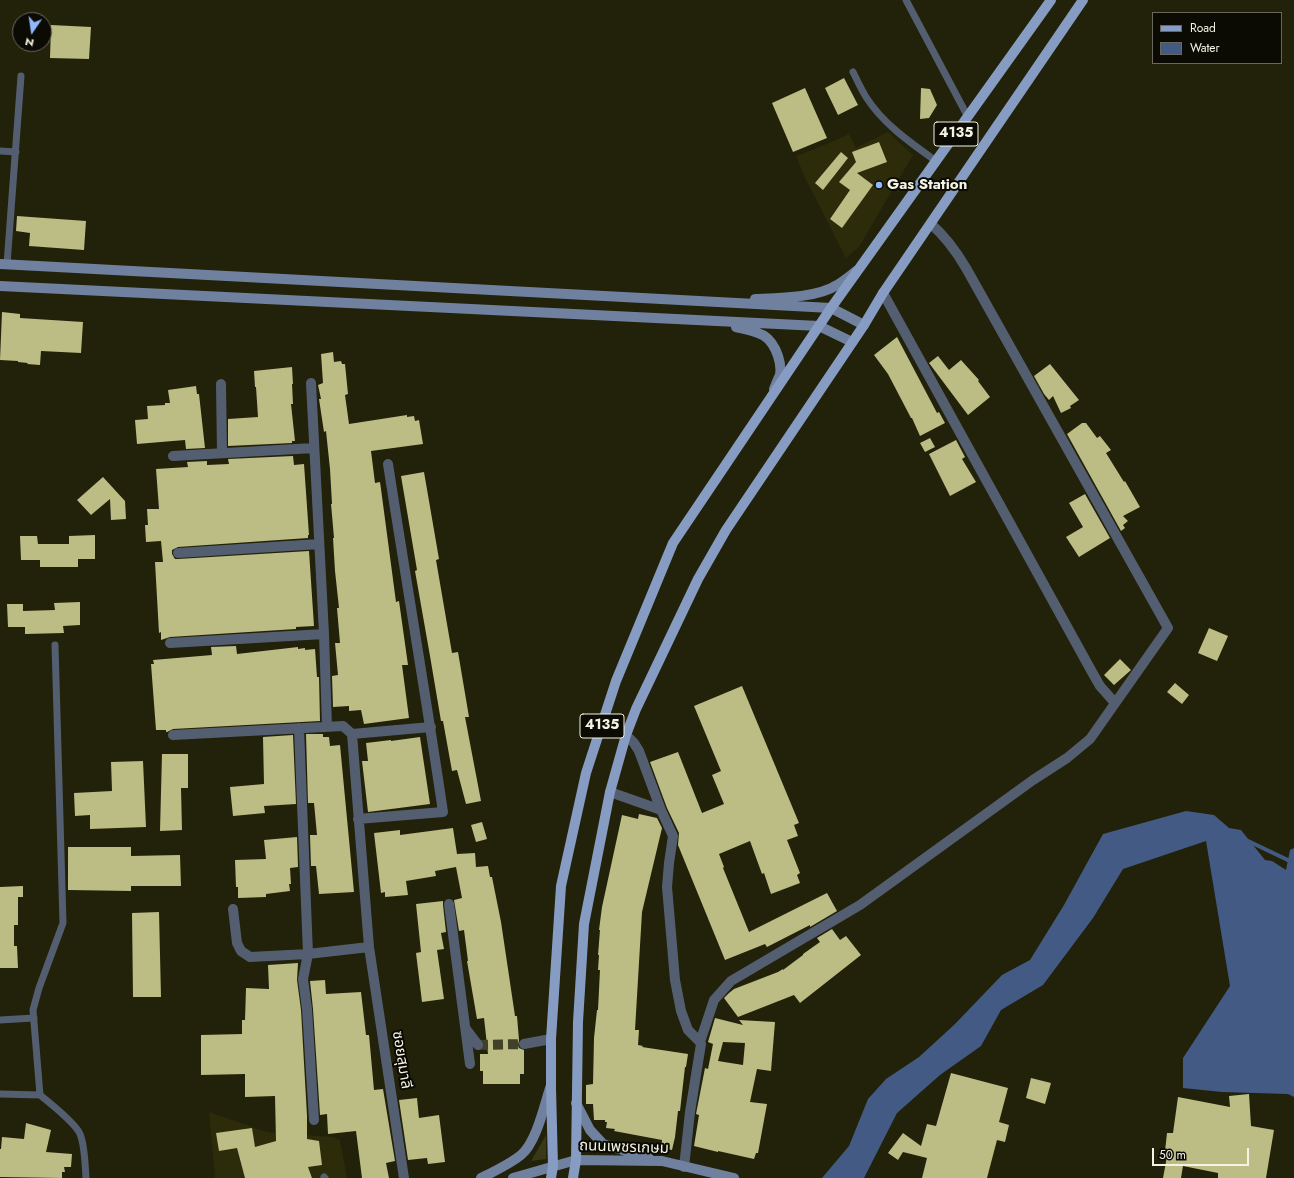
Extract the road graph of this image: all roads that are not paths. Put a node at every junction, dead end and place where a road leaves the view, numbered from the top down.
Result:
1 (906, 0) edge
2 (1051, 0) edge
3 (1083, 0) edge
4 (853, 72) dead end
5 (21, 76) dead end
6 (968, 117) junction
7 (0, 151) edge
8 (16, 152) junction
9 (936, 161) junction
10 (931, 224) junction
11 (4, 264) edge
12 (860, 268) junction
13 (0, 286) edge
14 (883, 293) junction
15 (701, 301) junction
16 (831, 308) junction
17 (699, 320) junction
18 (864, 325) junction
19 (819, 326) junction
20 (852, 342) junction
21 (310, 383) dead end
22 (221, 384) dead end
23 (770, 400) junction
24 (314, 448) junction
25 (222, 453) junction
26 (173, 456) dead end
27 (388, 464) dead end
28 (319, 544) junction
29 (178, 553) dead end
30 (324, 634) junction
31 (170, 643) dead end
32 (55, 645) dead end
33 (1115, 703) junction
34 (326, 727) junction
35 (431, 727) junction
36 (299, 728) junction
37 (352, 734) junction
38 (173, 735) dead end
39 (626, 735) junction
40 (610, 792) junction
41 (661, 810) junction
42 (358, 819) junction
43 (449, 904) dead end
44 (232, 909) dead end
45 (369, 947) junction
46 (308, 954) junction
47 (34, 1018) junction
48 (0, 1020) edge
49 (466, 1029) junction
50 (551, 1039) junction
51 (700, 1042) junction
52 (524, 1044) tunnel mouth
53 (478, 1045) dead end
54 (470, 1064) dead end
55 (551, 1088) junction
56 (0, 1094) edge
57 (40, 1095) junction
58 (576, 1102) junction
59 (314, 1120) dead end
60 (576, 1160) junction
61 (662, 1161) junction
62 (553, 1166) junction
63 (684, 1167) junction
64 (86, 1178) edge
65 (404, 1178) edge
66 (481, 1178) edge
67 (513, 1178) edge
68 (551, 1178) edge
69 (573, 1178) edge
70 (734, 1178) edge

1 - 6 lane
2 - 6 main road, 4135
3 - 10 main road, 4135
4 - 9 lane
5 - 8 lane
6 - 9 main road, 4135
7 - 8 lane
8 - 11 lane
9 - 12 main road, 4135
10 - 14 main road, 4135
10 - 33 street
11 - 15 main road
12 - 15 main road
12 - 16 main road, 4135
13 - 17 main road
14 - 18 main road, 4135
14 - 33 street
15 - 16 main road
16 - 18 main road
16 - 19 main road, 4135
17 - 19 main road
17 - 23 main road
18 - 20 main road, 4135
19 - 20 main road
19 - 23 main road, 4135
20 - 39 main road, 4135
21 - 24 street
22 - 25 street
23 - 50 main road, 4135
24 - 25 street
24 - 28 street
25 - 26 street
27 - 35 street
28 - 29 street
28 - 30 street
30 - 31 street
30 - 34 street
32 - 47 lane
33 - 51 street
34 - 36 street
34 - 37 street
35 - 37 street
35 - 42 street
36 - 38 street
36 - 46 street
37 - 42 street, ซอยสุมาลี
39 - 40 main road, 4135
39 - 41 street
40 - 41 street
40 - 58 main road, 4135
41 - 51 street
42 - 45 street, ซอยสุมาลี
43 - 49 street
44 - 46 street
45 - 46 street
45 - 65 street, ซอยสุมาลี
46 - 59 street
47 - 48 lane
47 - 57 lane
49 - 53 street
49 - 54 street
50 - 52 street
50 - 55 main road, 4135
51 - 63 street
55 - 62 main road, 4135
55 - 66 main road
56 - 57 lane
57 - 64 lane
58 - 60 main road, 4135
58 - 61 main road
60 - 61 main road, ถนนเพชรเกษม
60 - 62 main road, ถนนเพชรเกษม
60 - 69 main road, 4135
61 - 63 main road, ถนนเพชรเกษม
62 - 67 main road, ถนนเพชรเกษม
62 - 68 main road, 4135
63 - 70 main road, ถนนเพชรเกษม

